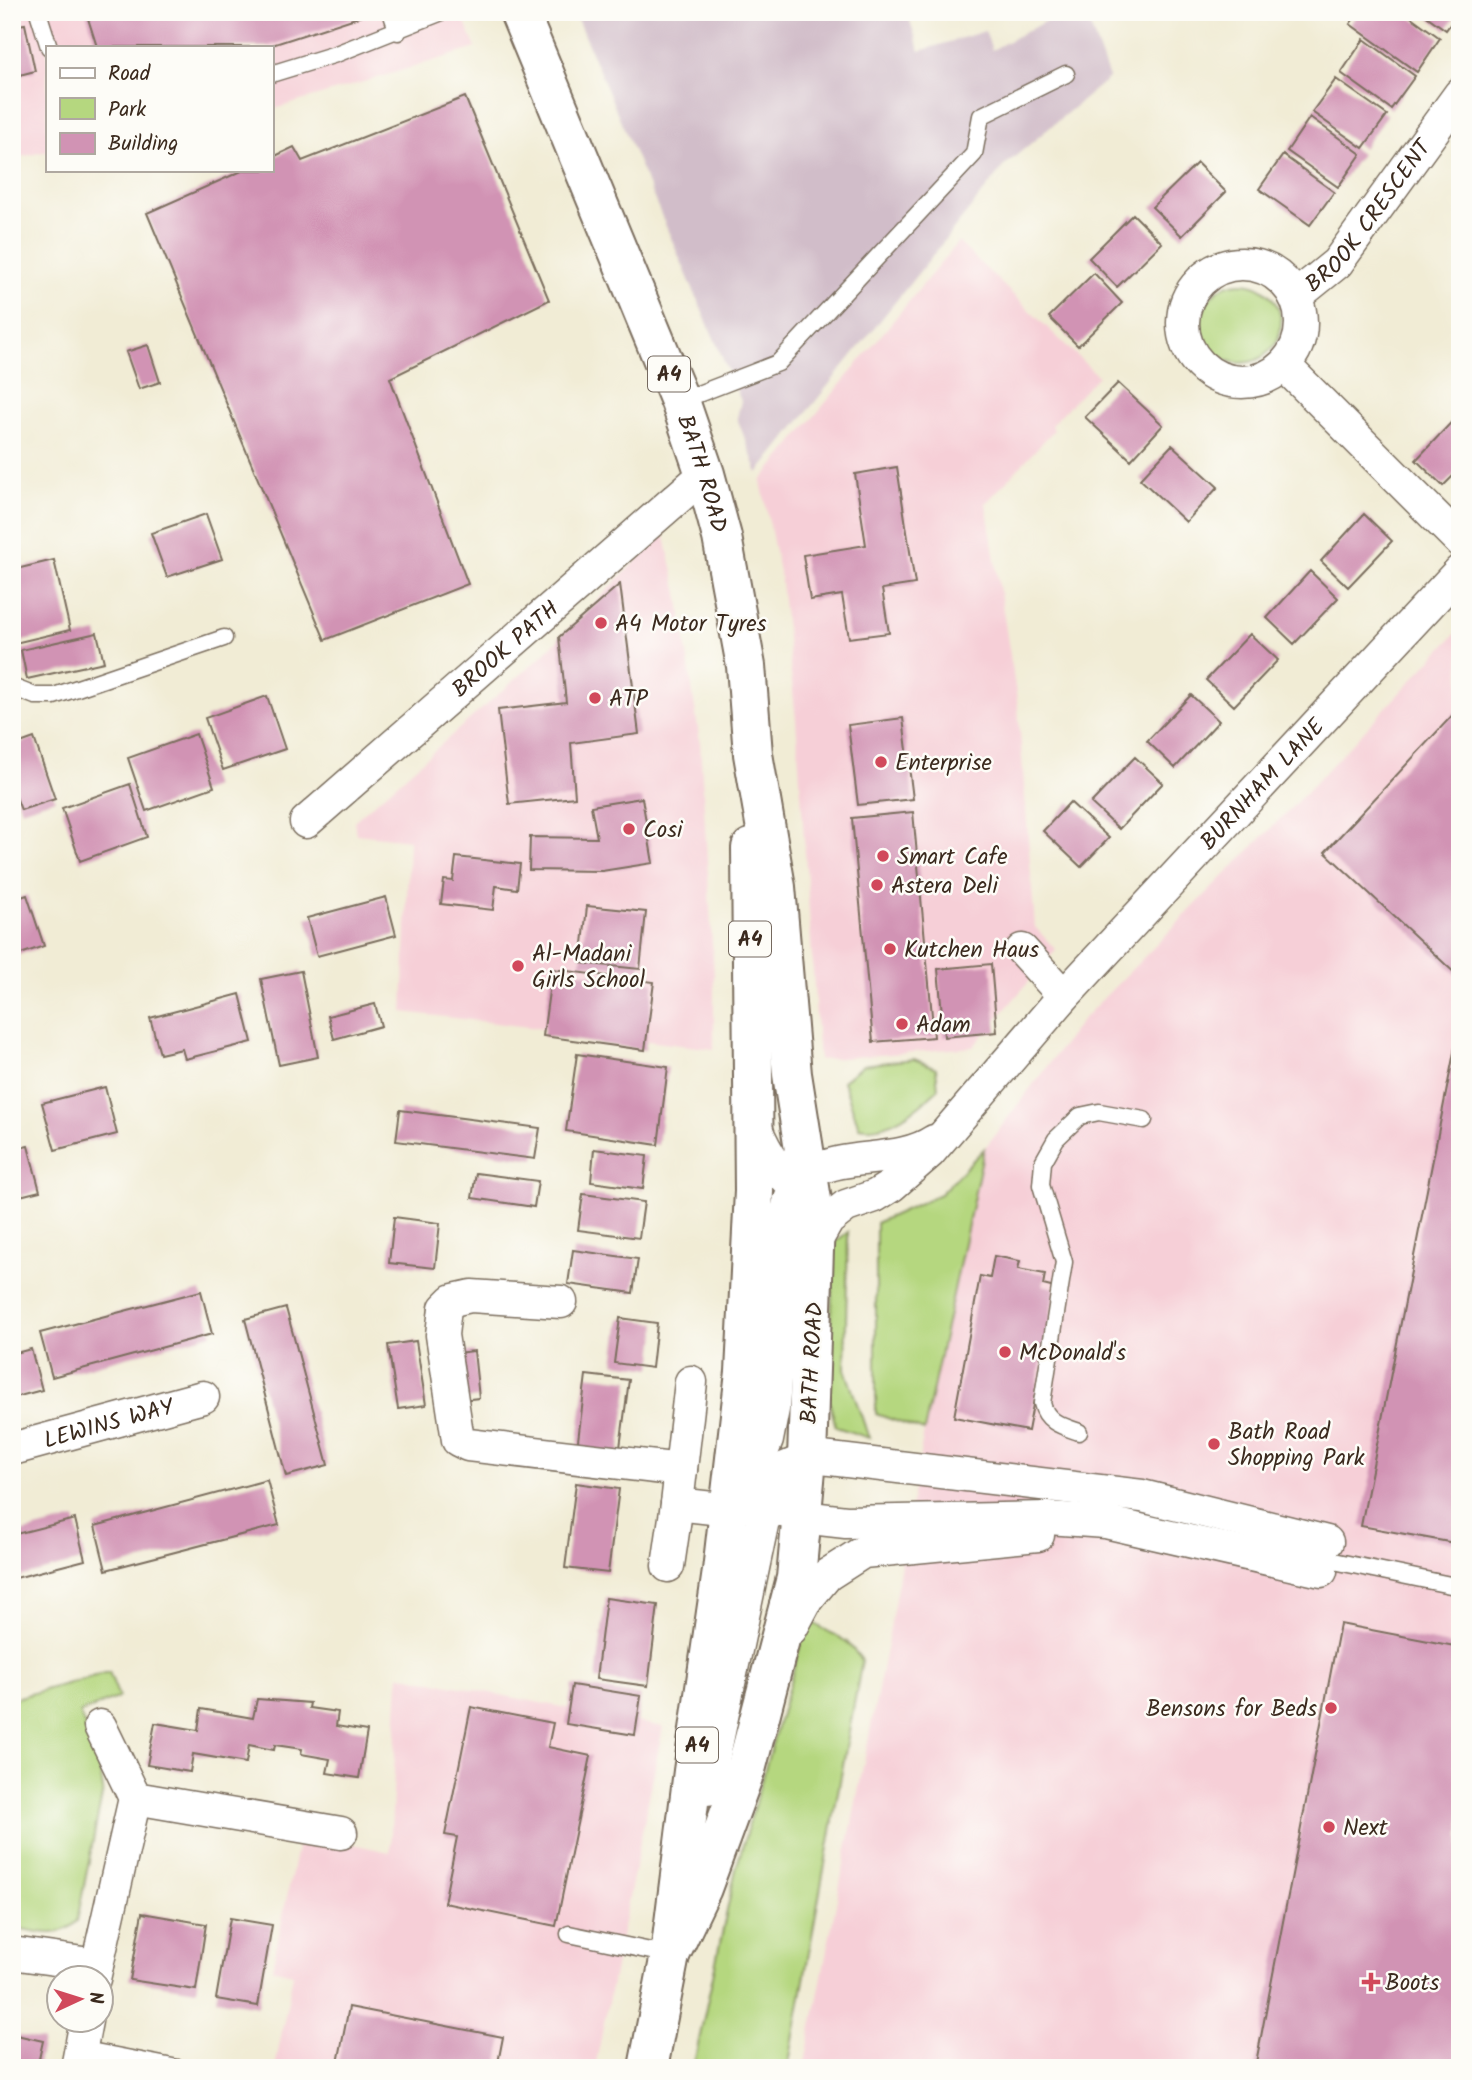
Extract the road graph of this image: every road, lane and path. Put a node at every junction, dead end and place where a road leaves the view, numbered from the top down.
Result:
1 (38, 12) edge
2 (391, 12) edge
3 (442, 12) edge
4 (519, 12) edge
5 (398, 32) junction
6 (49, 46) edge
7 (273, 74) edge
8 (1066, 74) dead end
9 (1460, 94) edge
10 (1295, 297) junction
11 (1284, 365) junction
12 (680, 401) junction
13 (705, 474) junction
14 (1460, 541) edge
15 (1460, 571) edge
16 (224, 638) dead end
17 (12, 687) edge
18 (753, 754) junction
19 (306, 822) dead end
20 (1022, 950) dead end
21 (1064, 996) junction
22 (799, 1118) junction
23 (1144, 1120) dead end
24 (754, 1124) junction
25 (947, 1132) junction
26 (852, 1161) junction
27 (815, 1193) junction
28 (561, 1302) dead end
29 (691, 1382) dead end
30 (810, 1387) junction
31 (203, 1397) dead end
32 (1079, 1432) dead end
33 (12, 1449) edge
34 (807, 1458) junction
35 (861, 1463) junction
36 (681, 1470) junction
37 (677, 1504) junction
38 (744, 1507) junction
39 (802, 1517) junction
40 (1119, 1525) junction
41 (1324, 1557) junction
42 (668, 1566) dead end
43 (1460, 1587) edge
44 (779, 1652) junction
45 (100, 1726) dead end
46 (135, 1798) junction
47 (341, 1833) dead end
48 (569, 1934) dead end
49 (12, 1952) edge
50 (670, 1955) junction
51 (66, 1965) edge
52 (97, 1965) edge
53 (81, 2046) edge
54 (178, 2068) edge
55 (648, 2068) edge

1 - 6 lane
2 - 5 lane
3 - 5 lane
4 - 12 main road, BATH ROAD / A4
5 - 7 lane
8 - 12 lane
9 - 10 street, BROOK CRESCENT
10 - 11 street, BROOK CRESCENT
10 - 11 street, BROOK CRESCENT
11 - 14 street
12 - 13 main road, BATH ROAD / A4
13 - 18 main road, BATH ROAD / A4
13 - 19 street, BROOK PATH
15 - 21 street, BURNHAM LANE
16 - 17 lane
18 - 22 main road, BATH ROAD / A4
18 - 24 main road, BATH ROAD / A4
20 - 21 street
21 - 25 street, BURNHAM LANE
22 - 26 street
22 - 27 main road, BATH ROAD / A4
23 - 32 lane
24 - 27 street
24 - 38 main road, BATH ROAD / A4
25 - 26 street
25 - 27 street
26 - 27 street
27 - 30 main road, BATH ROAD / A4
27 - 38 street
28 - 36 street
29 - 36 street
30 - 34 main road, BATH ROAD / A4
30 - 35 street
31 - 33 street, LEWINS WAY
34 - 35 street
34 - 38 street
34 - 39 main road, BATH ROAD / A4
35 - 41 street
36 - 37 street
37 - 38 street
37 - 42 street
38 - 39 street
38 - 50 main road, BATH ROAD / A4
38 - 50 street
39 - 40 street
39 - 44 main road, BATH ROAD / A4
40 - 41 street
40 - 44 street
41 - 43 lane
44 - 50 main road, BATH ROAD / A4
45 - 46 street
46 - 47 street
46 - 52 street
48 - 50 lane
49 - 51 street
50 - 55 main road, BATH ROAD / A4
53 - 54 lane

